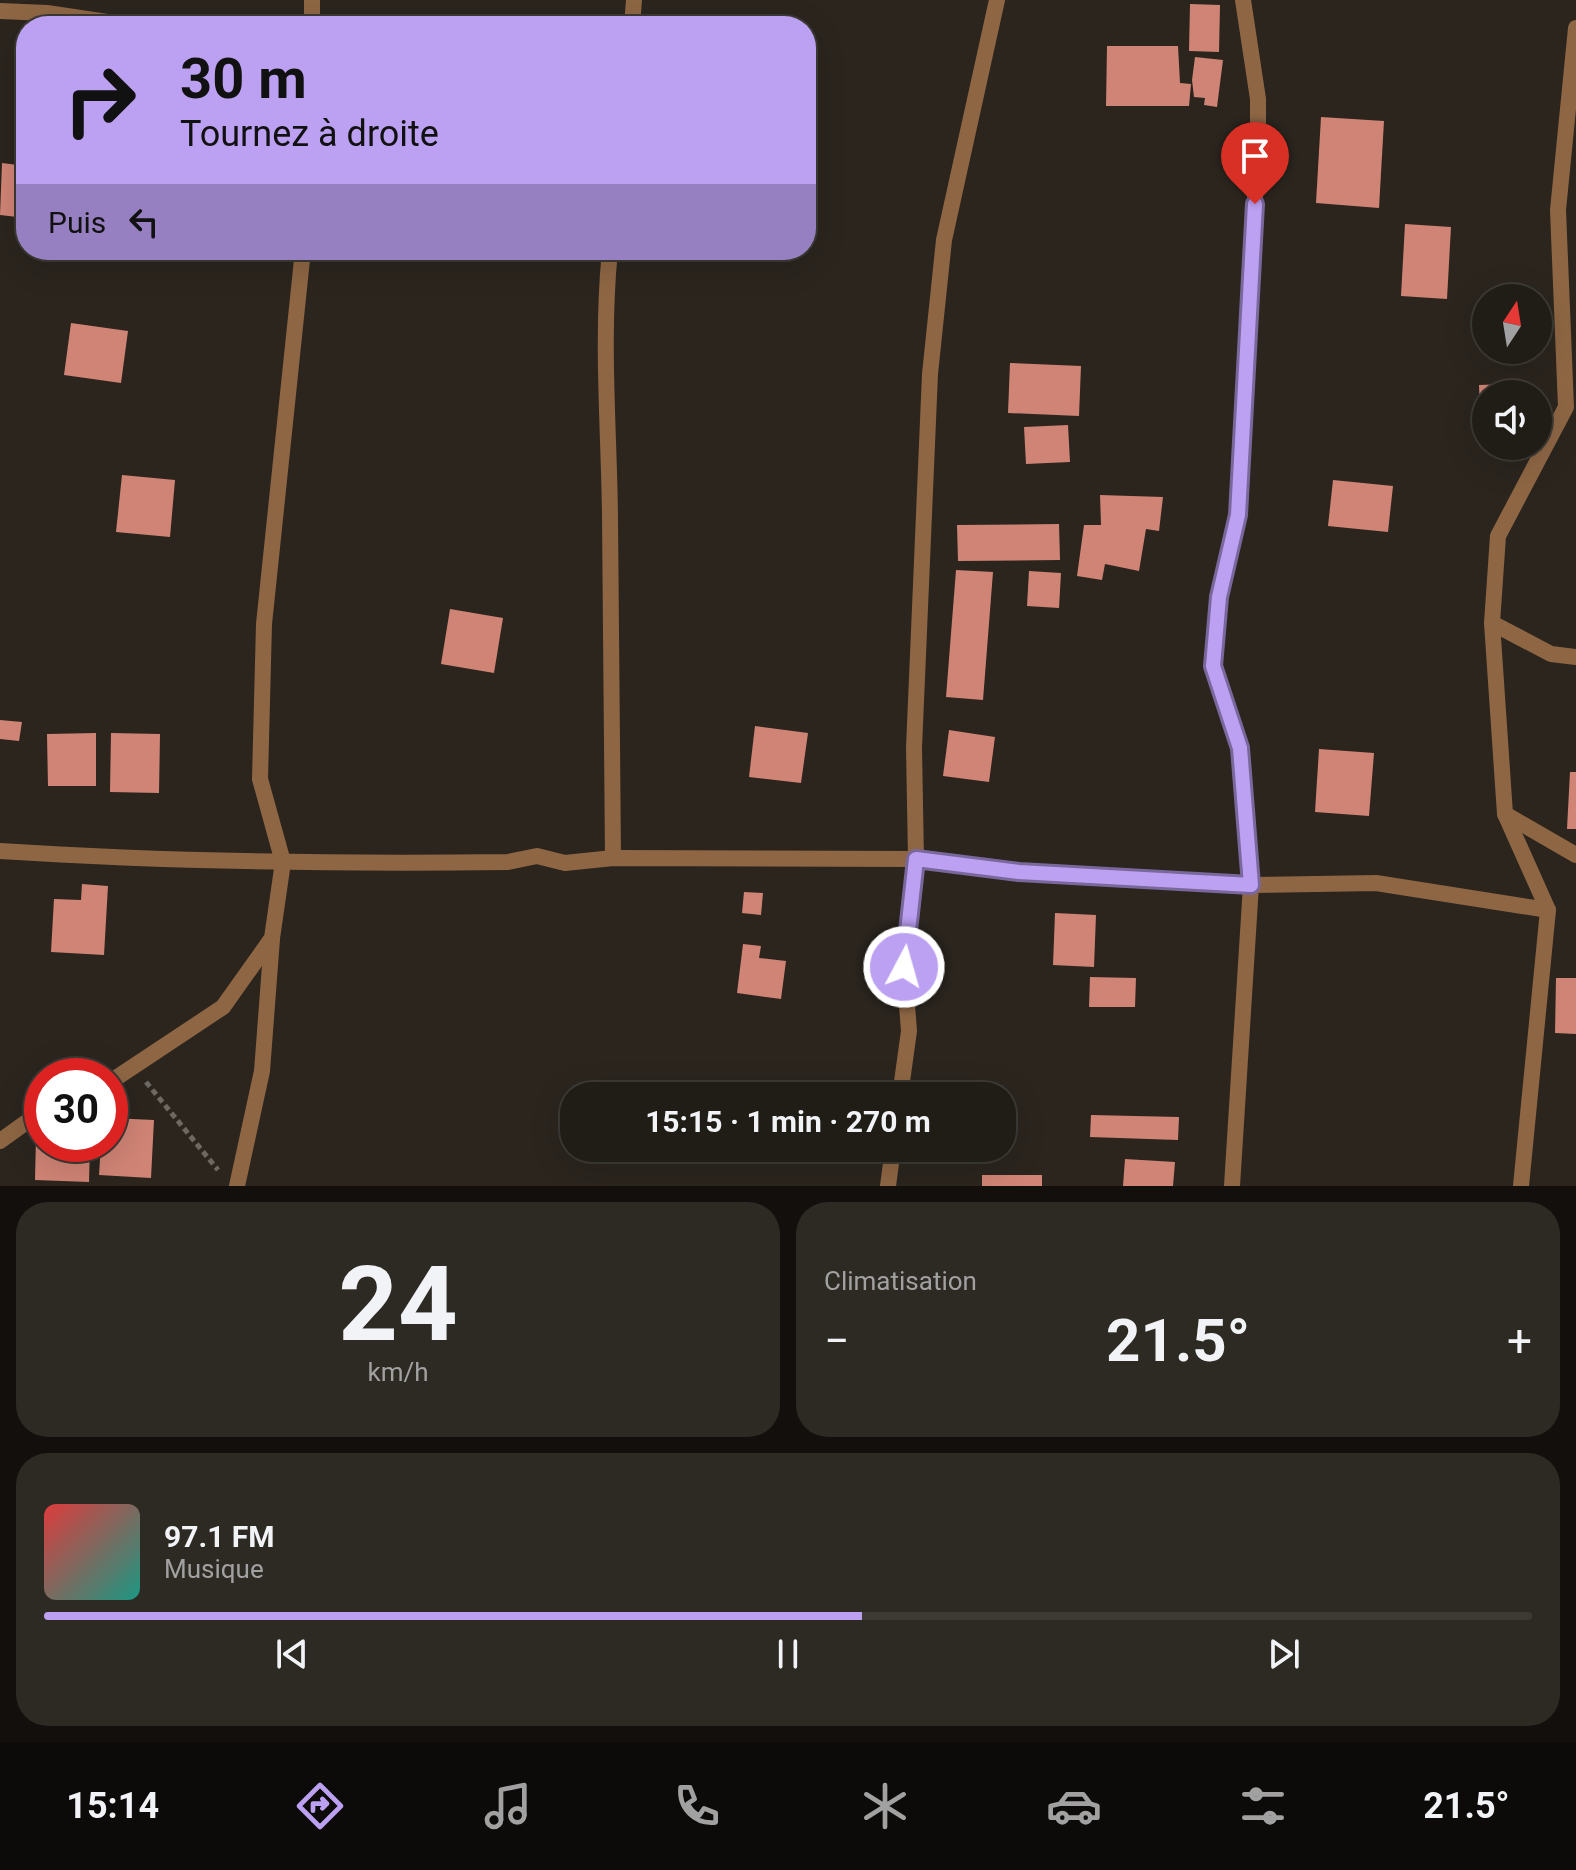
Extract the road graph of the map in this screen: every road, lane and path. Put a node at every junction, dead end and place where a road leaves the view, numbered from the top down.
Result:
1 (997, 0) edge
2 (1243, 0) edge
3 (0, 11) edge
4 (67, 16) edge
5 (1576, 28) edge
6 (302, 260) edge
7 (609, 260) edge
8 (1492, 623) junction
9 (1576, 657) edge
10 (1505, 814) junction
11 (0, 851) edge
12 (1576, 855) edge
13 (613, 858) junction
14 (916, 859) junction
15 (283, 862) junction
16 (1251, 885) junction
17 (1548, 910) junction
18 (272, 938) junction
19 (134, 1068) junction
20 (128, 1072) edge
21 (902, 1082) edge
22 (24, 1124) edge
23 (0, 1141) edge
24 (891, 1162) edge
25 (222, 1174) dead end
26 (237, 1186) edge
27 (888, 1186) edge
28 (1232, 1186) edge
29 (1521, 1186) edge

1 - 14 street
2 - 16 street
3 - 4 street
5 - 8 street
6 - 15 street
7 - 13 street
8 - 9 street
8 - 10 street
10 - 12 street
10 - 17 street
11 - 15 street
13 - 14 street
13 - 15 street
14 - 16 street
14 - 21 street
15 - 18 street
16 - 17 street
16 - 28 street
17 - 29 street
18 - 19 street
18 - 26 street
19 - 20 street
19 - 25 path
22 - 23 street
24 - 27 street

